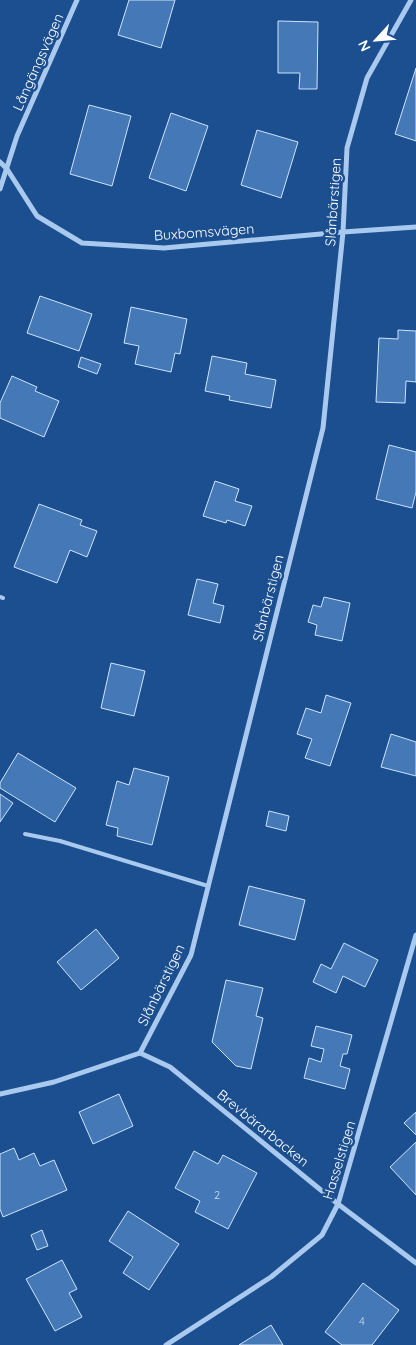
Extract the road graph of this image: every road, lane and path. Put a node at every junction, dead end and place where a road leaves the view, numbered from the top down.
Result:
1 (77, 0) edge
2 (411, 0) edge
3 (0, 162) edge
4 (6, 169) junction
5 (0, 189) edge
6 (416, 227) edge
7 (342, 232) junction
8 (25, 834) dead end
9 (208, 886) junction
10 (416, 935) edge
11 (140, 1053) junction
12 (0, 1094) edge
13 (338, 1204) junction
14 (416, 1263) edge
15 (166, 1345) edge

1 - 4 street, Långängsvägen
2 - 7 street, Slånbärstigen
3 - 4 street, Buxbomsvägen
4 - 5 street, Långängsvägen
4 - 7 street, Buxbomsvägen
6 - 7 street, Buxbomsvägen
7 - 9 street, Slånbärstigen
8 - 9 lane
9 - 11 street, Slånbärstigen
10 - 13 street, Hasselstigen
11 - 12 street
11 - 13 street, Brevbärarbacken
13 - 14 street, Brevbärarbacken
13 - 15 street, Hasselstigen

